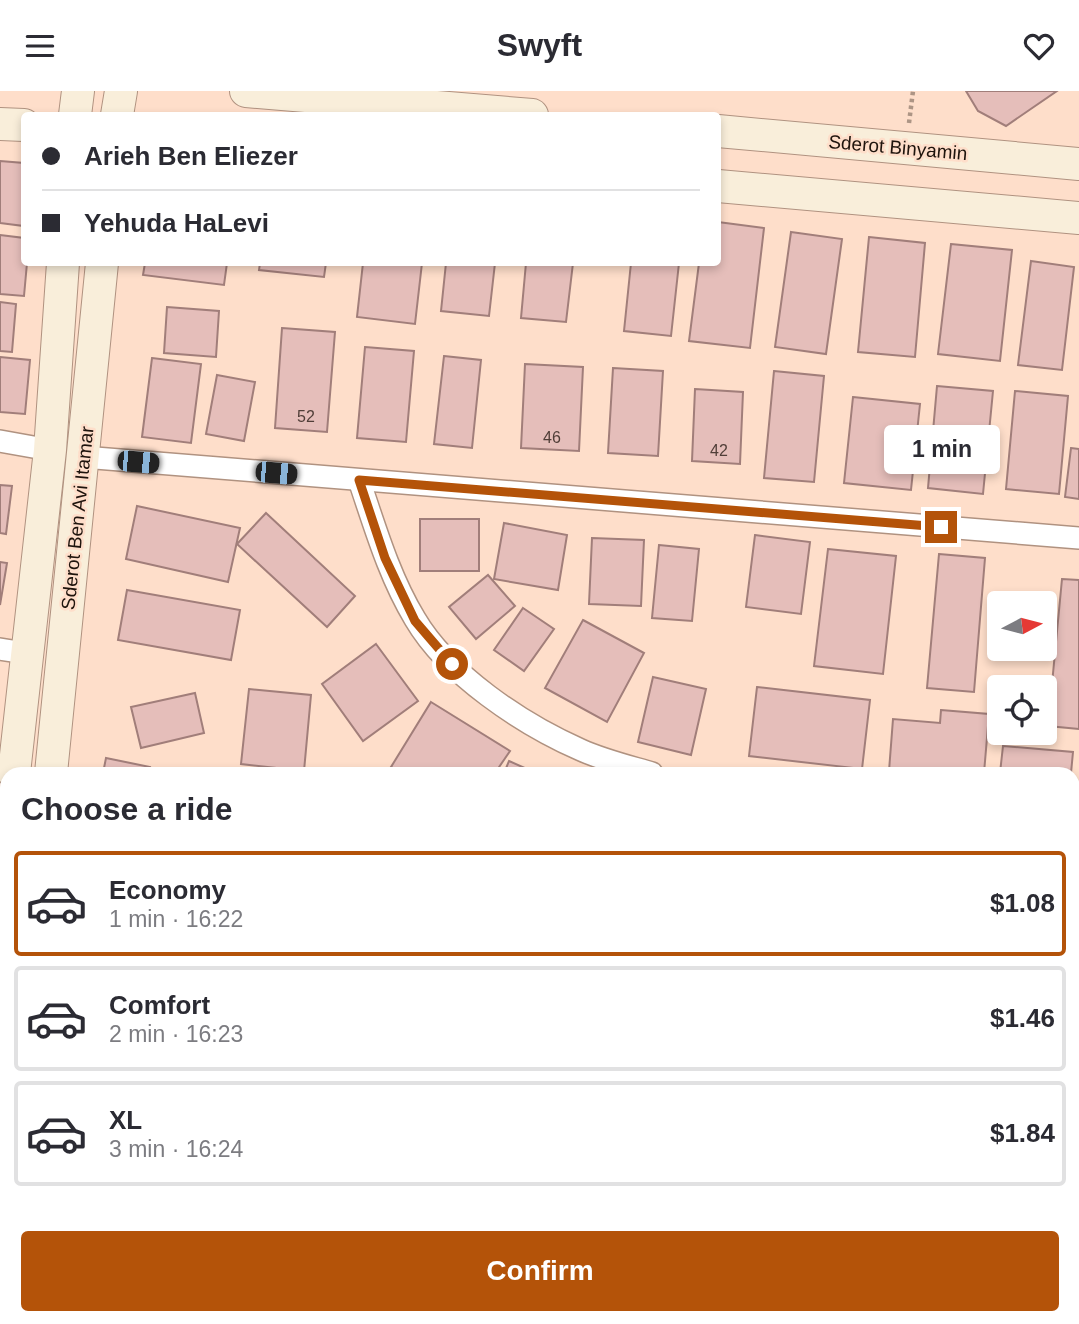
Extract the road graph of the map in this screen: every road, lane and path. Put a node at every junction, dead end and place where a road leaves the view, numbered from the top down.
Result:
1 (78, 91) edge
2 (121, 91) edge
3 (246, 91) edge
4 (75, 112) edge
5 (118, 112) edge
6 (496, 112) edge
7 (0, 124) edge
8 (21, 125) edge
9 (721, 131) edge
10 (1079, 164) edge
11 (721, 185) edge
12 (1079, 218) edge
13 (63, 266) edge
14 (102, 266) edge
15 (0, 441) edge
16 (50, 450) junction
17 (83, 457) junction
18 (359, 480) junction
19 (1079, 538) edge
20 (13, 651) edge
21 (14, 767) edge
22 (52, 767) edge
23 (633, 767) edge

1 - 4 main road
2 - 5 main road
3 - 6 main road
7 - 8 main road
9 - 10 main road, Sderot Binyamin
11 - 12 main road
13 - 16 main road, Sderot Ben Avi Itamar
14 - 17 main road, Sderot Ben Avi Itamar
15 - 16 street
16 - 20 main road, Sderot Ben Avi Itamar
17 - 18 street
17 - 22 main road, Sderot Ben Avi Itamar
18 - 19 street
18 - 23 street
20 - 21 main road, Sderot Ben Avi Itamar

